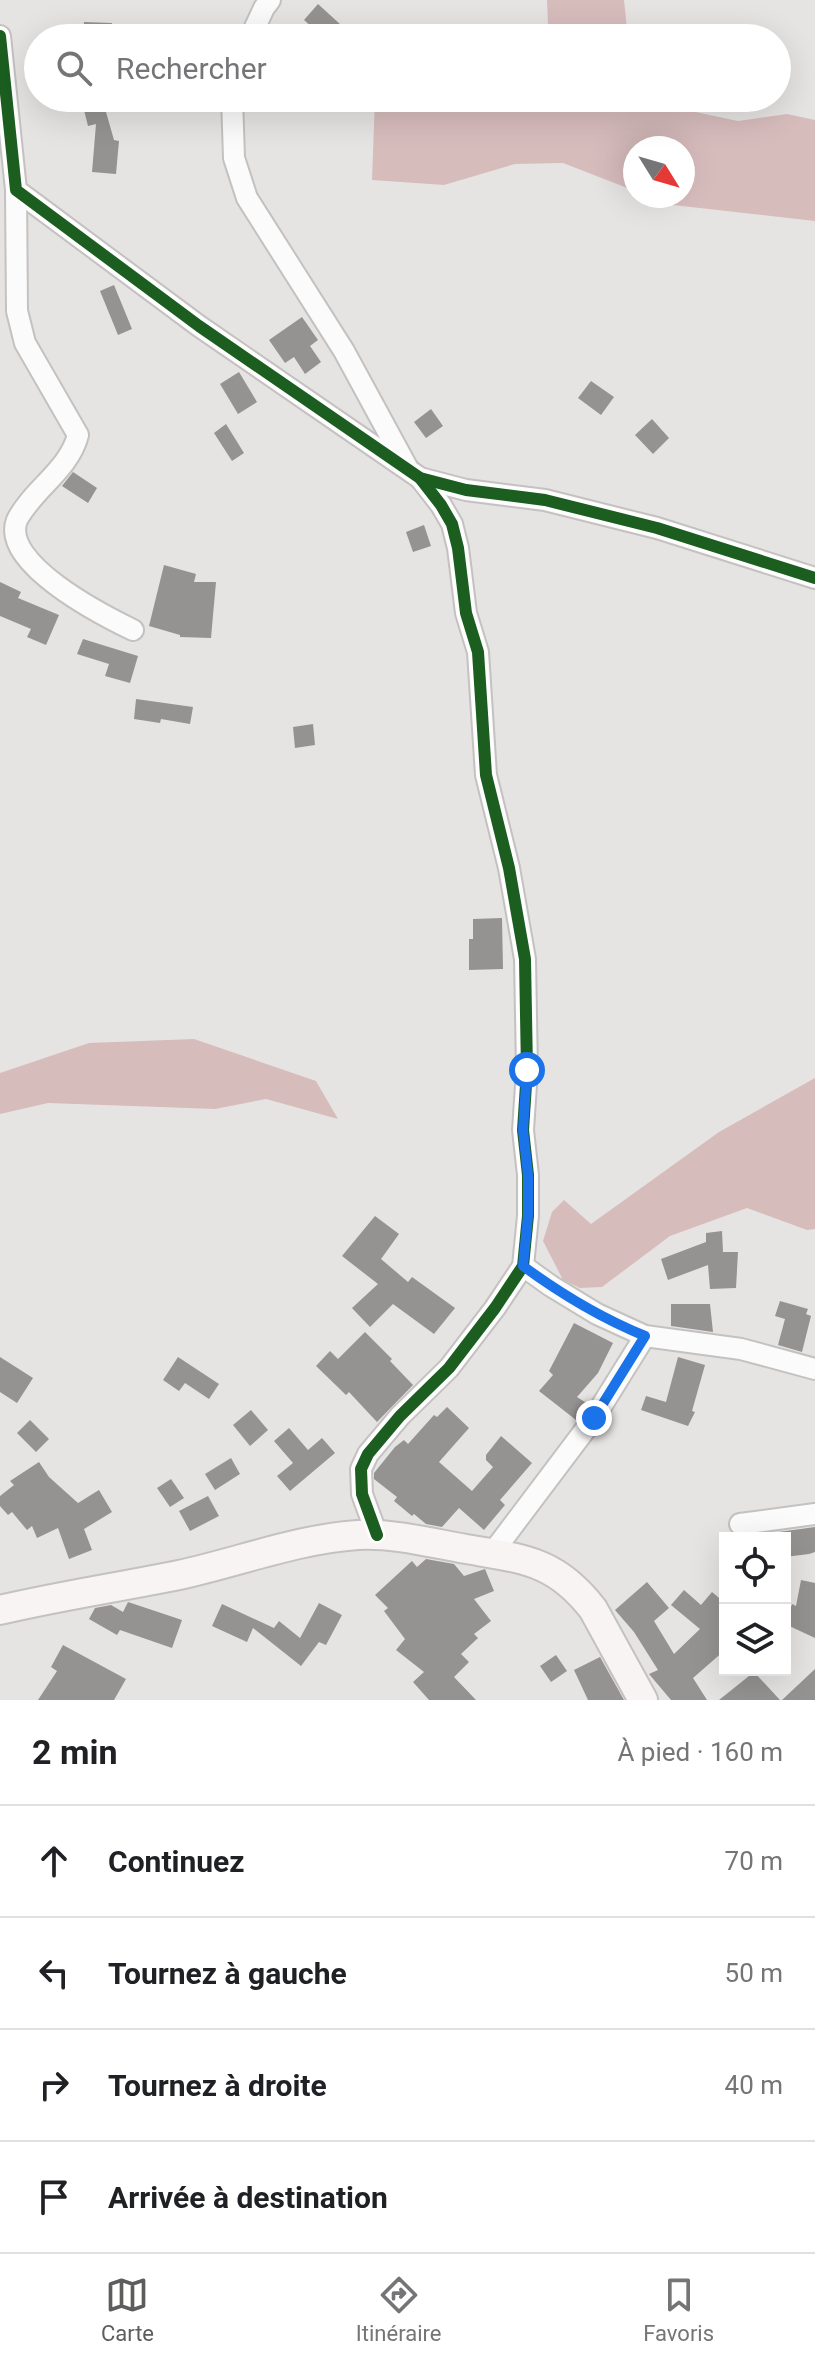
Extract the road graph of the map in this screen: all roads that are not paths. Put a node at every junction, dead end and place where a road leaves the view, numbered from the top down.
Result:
1 (270, 0) edge
2 (257, 24) edge
3 (0, 36) edge
4 (232, 112) edge
5 (16, 190) junction
6 (414, 474) junction
7 (815, 578) edge
8 (133, 630) dead end
9 (523, 1266) junction
10 (645, 1336) junction
11 (815, 1369) edge
12 (815, 1514) edge
13 (740, 1524) dead end
14 (377, 1535) junction
15 (493, 1552) junction
16 (0, 1610) edge
17 (643, 1700) edge

1 - 2 street
3 - 5 street
4 - 6 street
5 - 6 street
5 - 8 street
6 - 7 street
6 - 9 street
9 - 10 street
9 - 14 street
10 - 11 street
10 - 15 street
12 - 13 street
14 - 15 street
14 - 16 street
15 - 17 street

